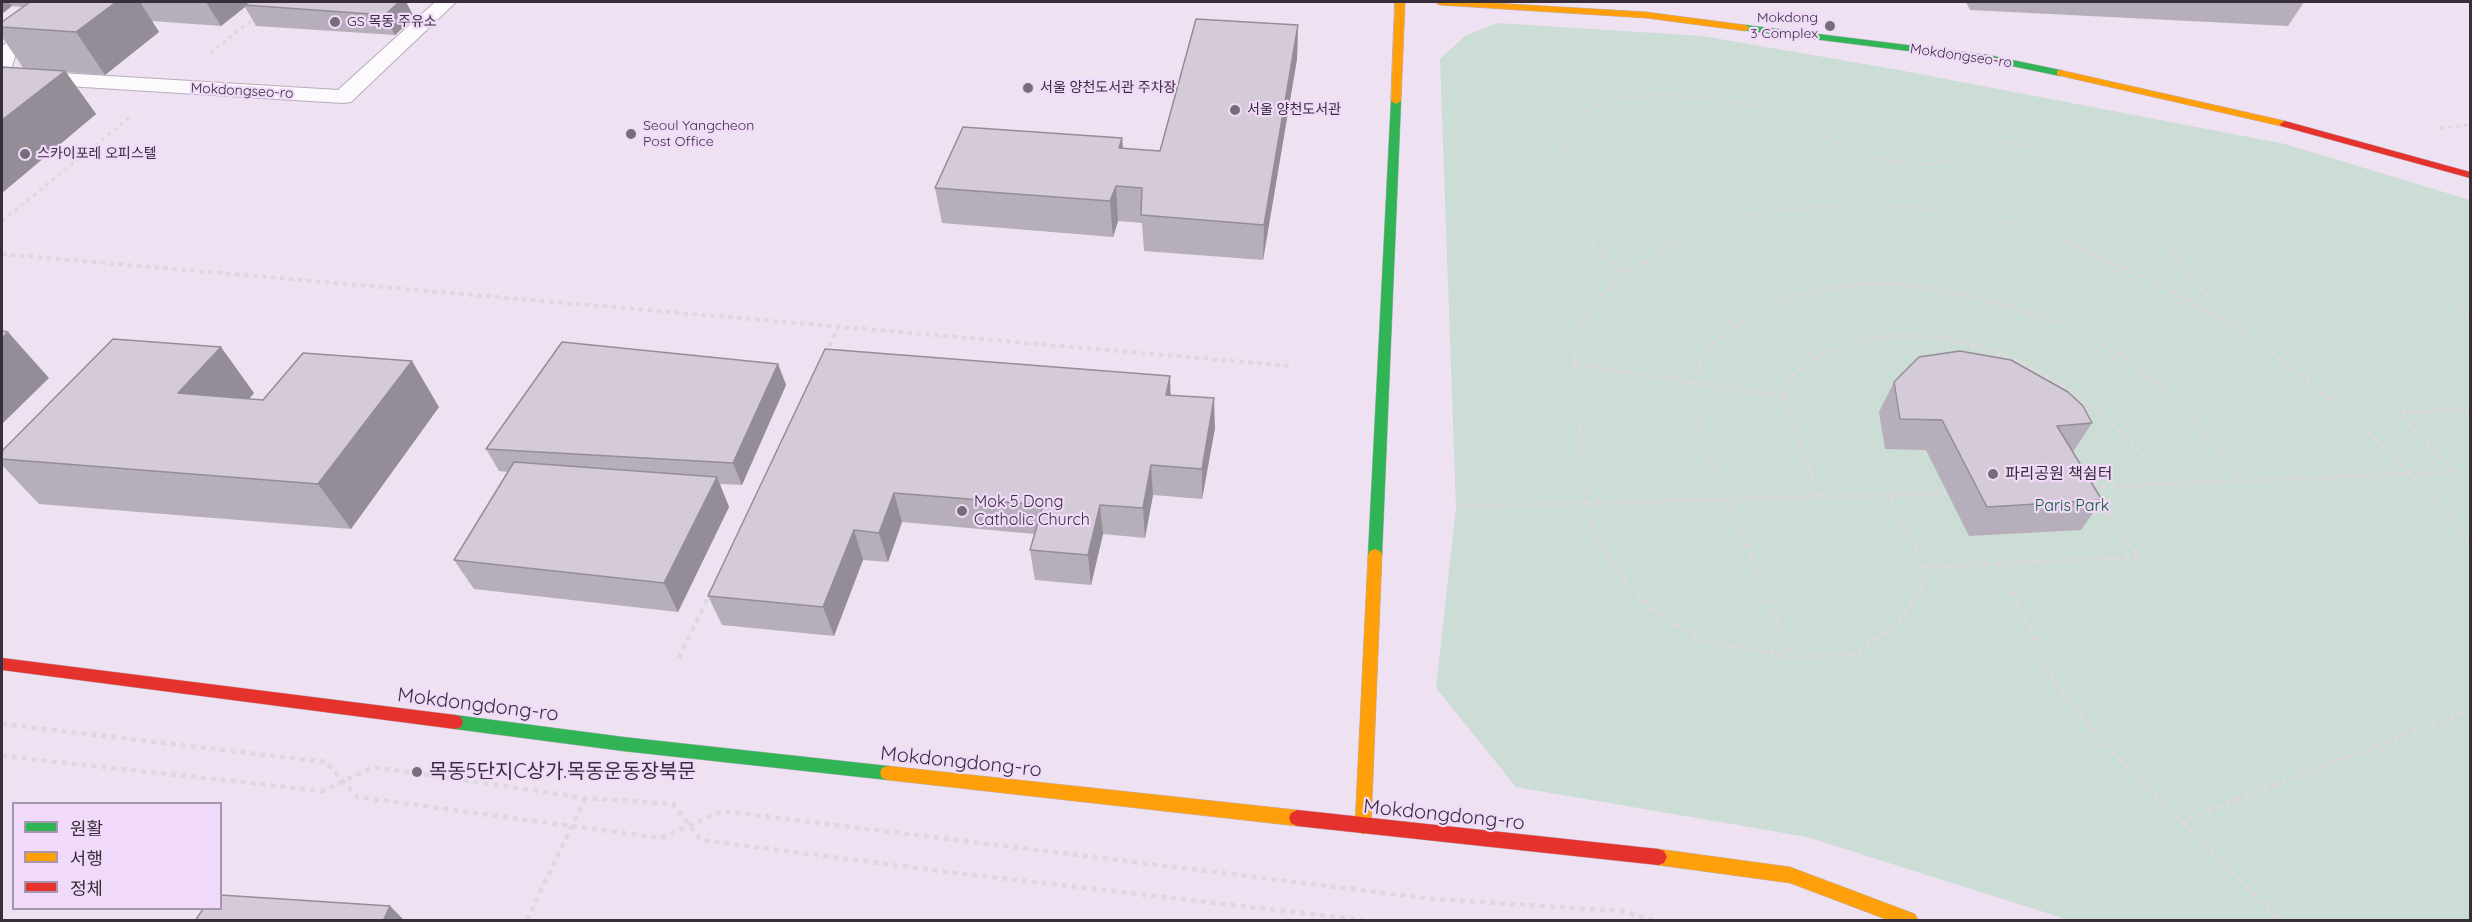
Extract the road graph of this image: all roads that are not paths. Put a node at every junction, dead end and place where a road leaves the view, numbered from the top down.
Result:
1 (78, 2) edge
2 (446, 2) edge
3 (1400, 2) edge
4 (1440, 2) edge
5 (2, 68) edge
6 (2, 76) edge
7 (2470, 175) edge
8 (2, 664) edge
9 (1363, 826) junction
10 (1909, 921) edge

1 - 5 lane
2 - 6 lane, Mokdongseo-ro
3 - 9 main road
4 - 7 main road, Mokdongseo-ro
8 - 9 main road, Mokdongdong-ro
9 - 10 main road, Mokdongdong-ro

